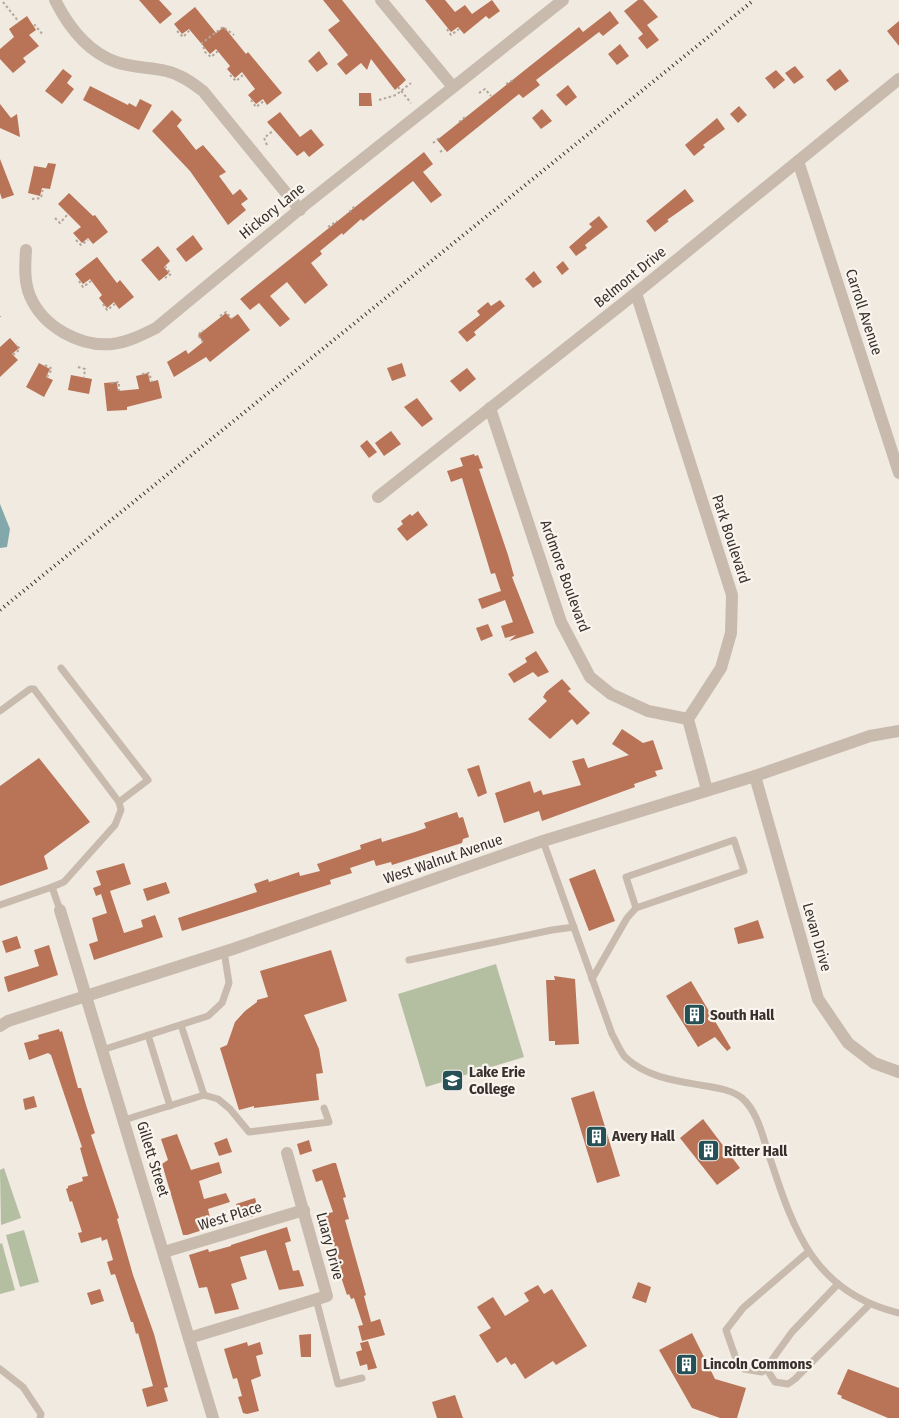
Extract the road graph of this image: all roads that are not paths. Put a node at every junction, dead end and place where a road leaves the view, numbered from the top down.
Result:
1 (55, 0) edge
2 (381, 0) edge
3 (563, 0) edge
4 (899, 79) edge
5 (453, 87) junction
6 (798, 161) junction
7 (300, 210) junction
8 (26, 250) dead end
9 (636, 293) junction
10 (490, 408) junction
11 (899, 473) edge
12 (378, 497) dead end
13 (61, 668) dead end
14 (0, 711) edge
15 (688, 719) junction
16 (899, 732) edge
17 (755, 776) junction
18 (706, 790) junction
19 (119, 802) junction
20 (543, 841) junction
21 (52, 887) junction
22 (0, 905) edge
23 (636, 908) junction
24 (60, 910) joint
25 (574, 927) junction
26 (224, 951) junction
27 (409, 960) dead end
28 (592, 979) junction
29 (86, 996) junction
30 (181, 1025) junction
31 (0, 1026) edge
32 (148, 1035) junction
33 (102, 1050) junction
34 (899, 1072) edge
35 (204, 1095) junction
36 (170, 1106) junction
37 (324, 1108) dead end
38 (124, 1120) junction
39 (287, 1153) dead end
40 (304, 1210) junction
41 (164, 1252) junction
42 (808, 1252) junction
43 (838, 1284) junction
44 (316, 1299) junction
45 (870, 1304) junction
46 (899, 1313) edge
47 (189, 1338) junction
48 (766, 1368) junction
49 (0, 1369) edge
50 (362, 1378) dead end
51 (40, 1418) edge
52 (213, 1418) edge

1 - 7 street
2 - 5 street
3 - 5 street, Hickory Lane
4 - 6 street, Belmont Drive
5 - 7 street, Hickory Lane
6 - 9 street, Belmont Drive
6 - 11 street, Carroll Avenue
7 - 8 street, Hickory Lane
9 - 10 street, Belmont Drive
9 - 15 street, Park Boulevard
10 - 12 street, Belmont Drive
10 - 15 street, Ardmore Boulevard
13 - 19 lane
14 - 19 lane
15 - 18 street
16 - 17 street, West Walnut Avenue
17 - 18 street, West Walnut Avenue
17 - 34 street, Levan Drive
18 - 20 street, West Walnut Avenue
19 - 21 lane
20 - 25 lane
20 - 26 street, West Walnut Avenue
21 - 22 lane
21 - 24 lane
23 - 23 lane
23 - 28 lane
24 - 29 street, Gillett Street
25 - 27 lane
25 - 28 lane
26 - 29 street, West Walnut Avenue
26 - 30 lane
28 - 42 lane
29 - 31 street, West Walnut Avenue
29 - 33 street, Gillett Street
30 - 32 lane
30 - 35 lane
32 - 33 lane
32 - 36 lane
33 - 38 street, Gillett Street
35 - 36 lane
35 - 37 lane
36 - 38 lane
38 - 41 street, Gillett Street
39 - 40 street, Luary Drive
40 - 41 street, West Place
40 - 44 street, Luary Drive
41 - 47 street, Gillett Street
42 - 43 lane
42 - 48 lane
43 - 45 lane
43 - 48 lane
44 - 47 street, Luary Drive
44 - 50 lane
45 - 46 lane
45 - 48 lane
47 - 52 street, Gillett Street
49 - 51 lane

